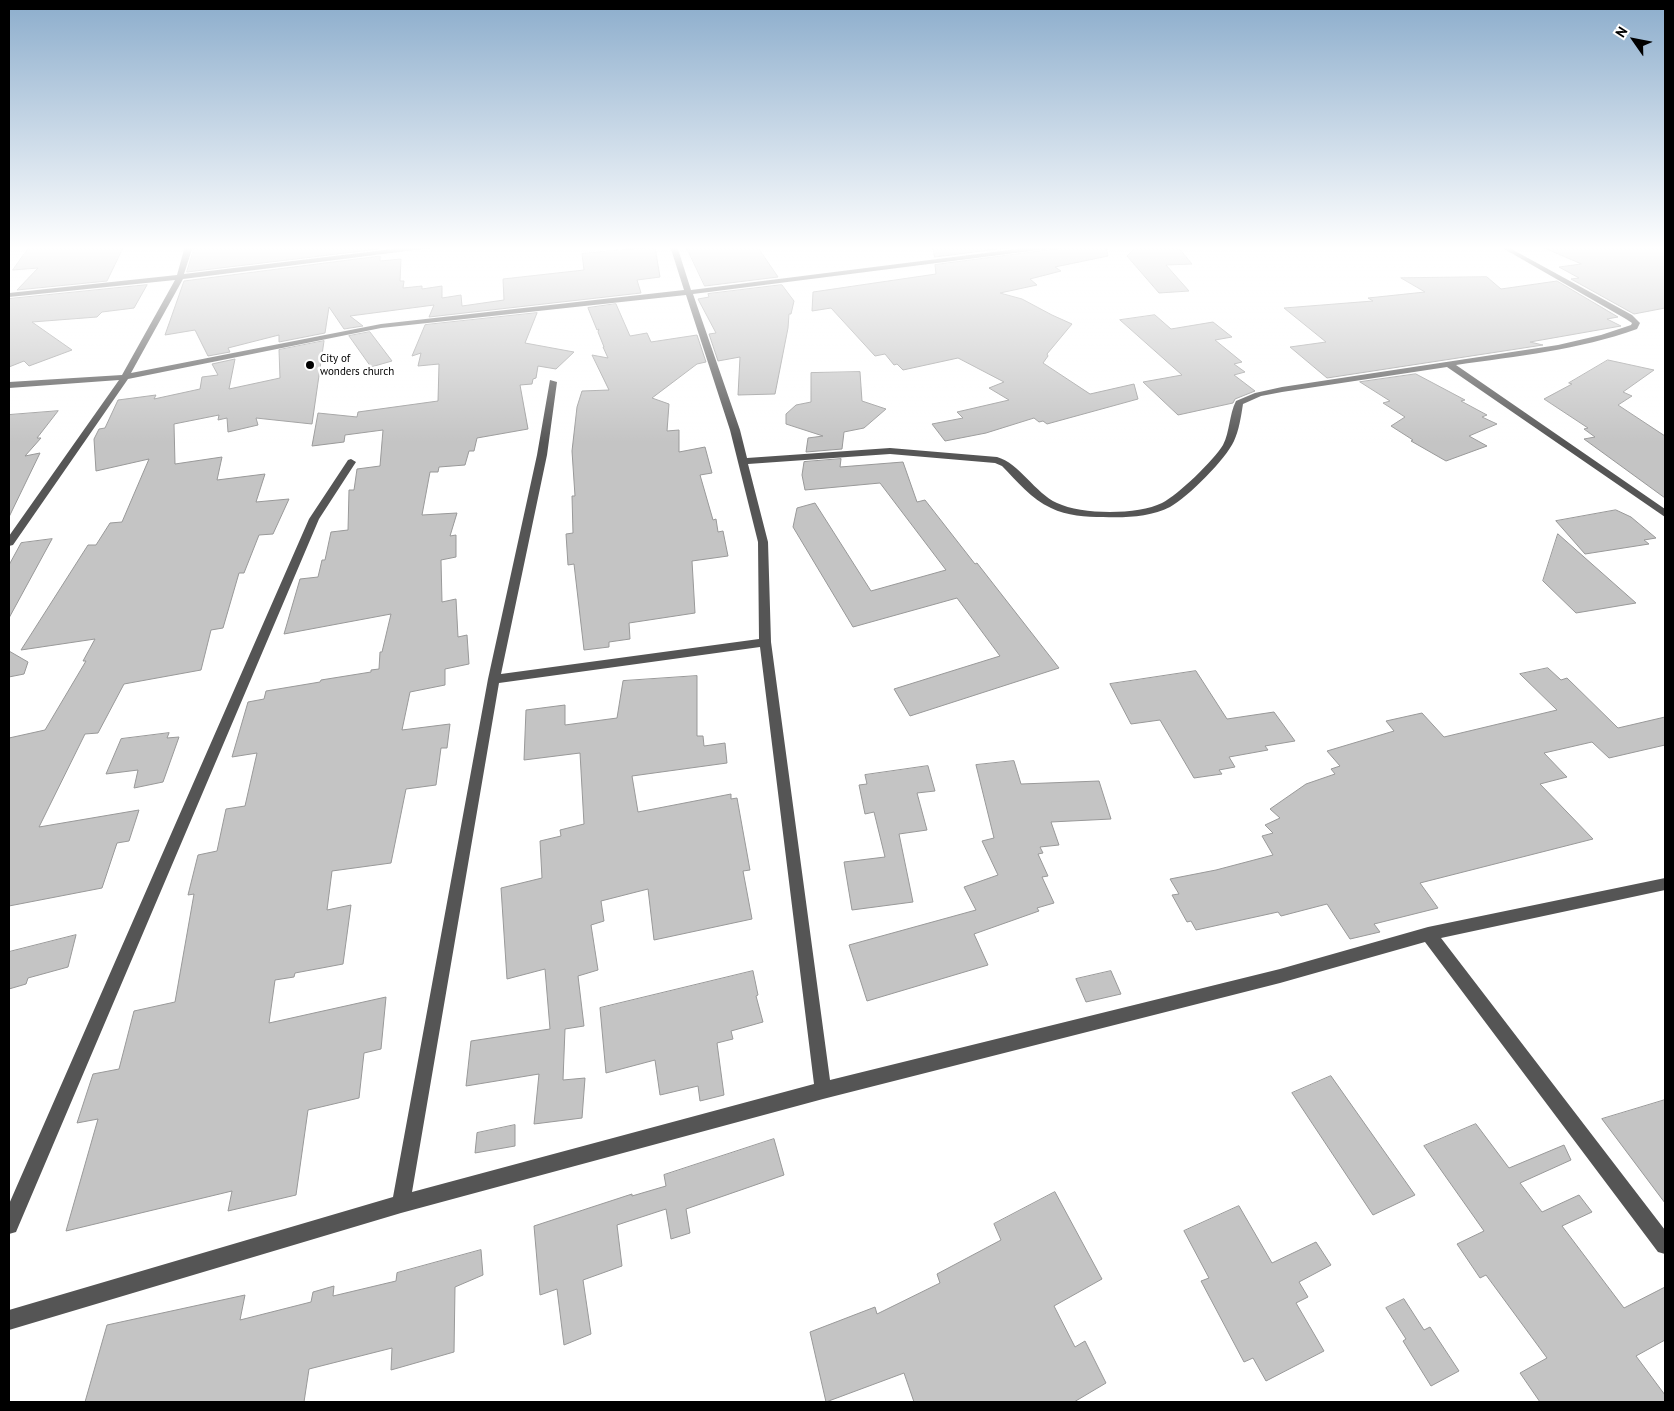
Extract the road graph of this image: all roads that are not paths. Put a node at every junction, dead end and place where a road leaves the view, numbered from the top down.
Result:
1 (161, 312) edge
2 (510, 312) edge
3 (696, 312) edge
4 (1620, 312) edge
5 (1449, 364) junction
6 (125, 378) junction
7 (553, 382) dead end
8 (9, 386) edge
9 (743, 461) junction
10 (351, 462) dead end
11 (1665, 514) edge
12 (9, 543) edge
13 (765, 642) junction
14 (494, 679) junction
15 (1665, 884) edge
16 (1428, 934) junction
17 (823, 1090) junction
18 (401, 1204) junction
19 (9, 1226) edge
20 (1665, 1245) edge
21 (9, 1320) edge

1 - 6 street
2 - 6 street
3 - 9 street
4 - 5 street
5 - 9 street
5 - 11 street
6 - 8 street
6 - 12 street
7 - 14 street
9 - 13 street
10 - 19 street
13 - 14 street
13 - 17 street
14 - 18 street
15 - 16 street
16 - 17 street
16 - 20 street
17 - 18 street
18 - 21 street

